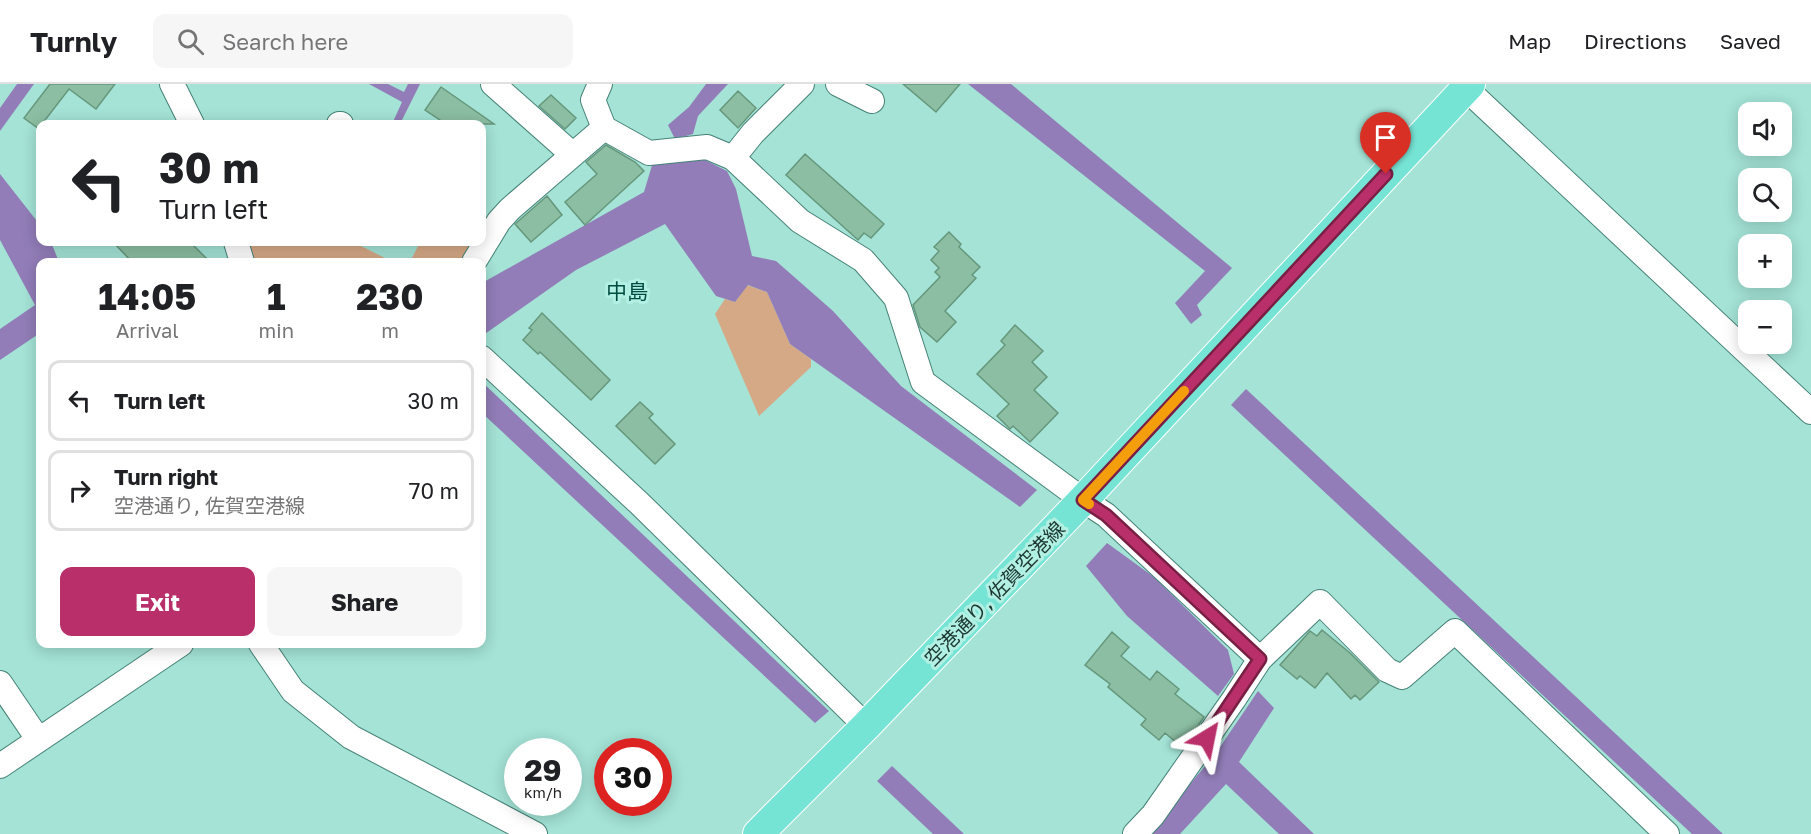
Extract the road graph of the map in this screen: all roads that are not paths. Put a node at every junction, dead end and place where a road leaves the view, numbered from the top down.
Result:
1 (172, 84) edge
2 (493, 84) edge
3 (600, 84) edge
4 (802, 84) edge
5 (838, 84) edge
6 (1465, 85) edge
7 (872, 101) dead end
8 (190, 120) edge
9 (604, 128) junction
10 (572, 154) junction
11 (733, 158) junction
12 (490, 215) edge
13 (486, 362) edge
14 (1811, 412) edge
15 (1083, 500) junction
16 (175, 648) edge
17 (264, 648) edge
18 (1260, 659) junction
19 (0, 683) edge
20 (866, 726) junction
21 (38, 739) junction
22 (0, 766) edge
23 (535, 834) edge
24 (758, 834) edge
25 (1135, 834) edge
26 (1667, 834) edge

1 - 8 street
2 - 10 street
3 - 9 street
4 - 11 street
5 - 7 street
6 - 14 street
6 - 15 main road, 空港通り, 佐賀空港線
9 - 10 street
9 - 11 street
10 - 12 street
11 - 15 street
13 - 20 street
15 - 18 street
15 - 20 main road, 空港通り, 佐賀空港線
16 - 21 street
17 - 23 street
18 - 25 street
18 - 26 street
19 - 21 street
20 - 24 main road, 空港通り, 佐賀空港線
21 - 22 street

